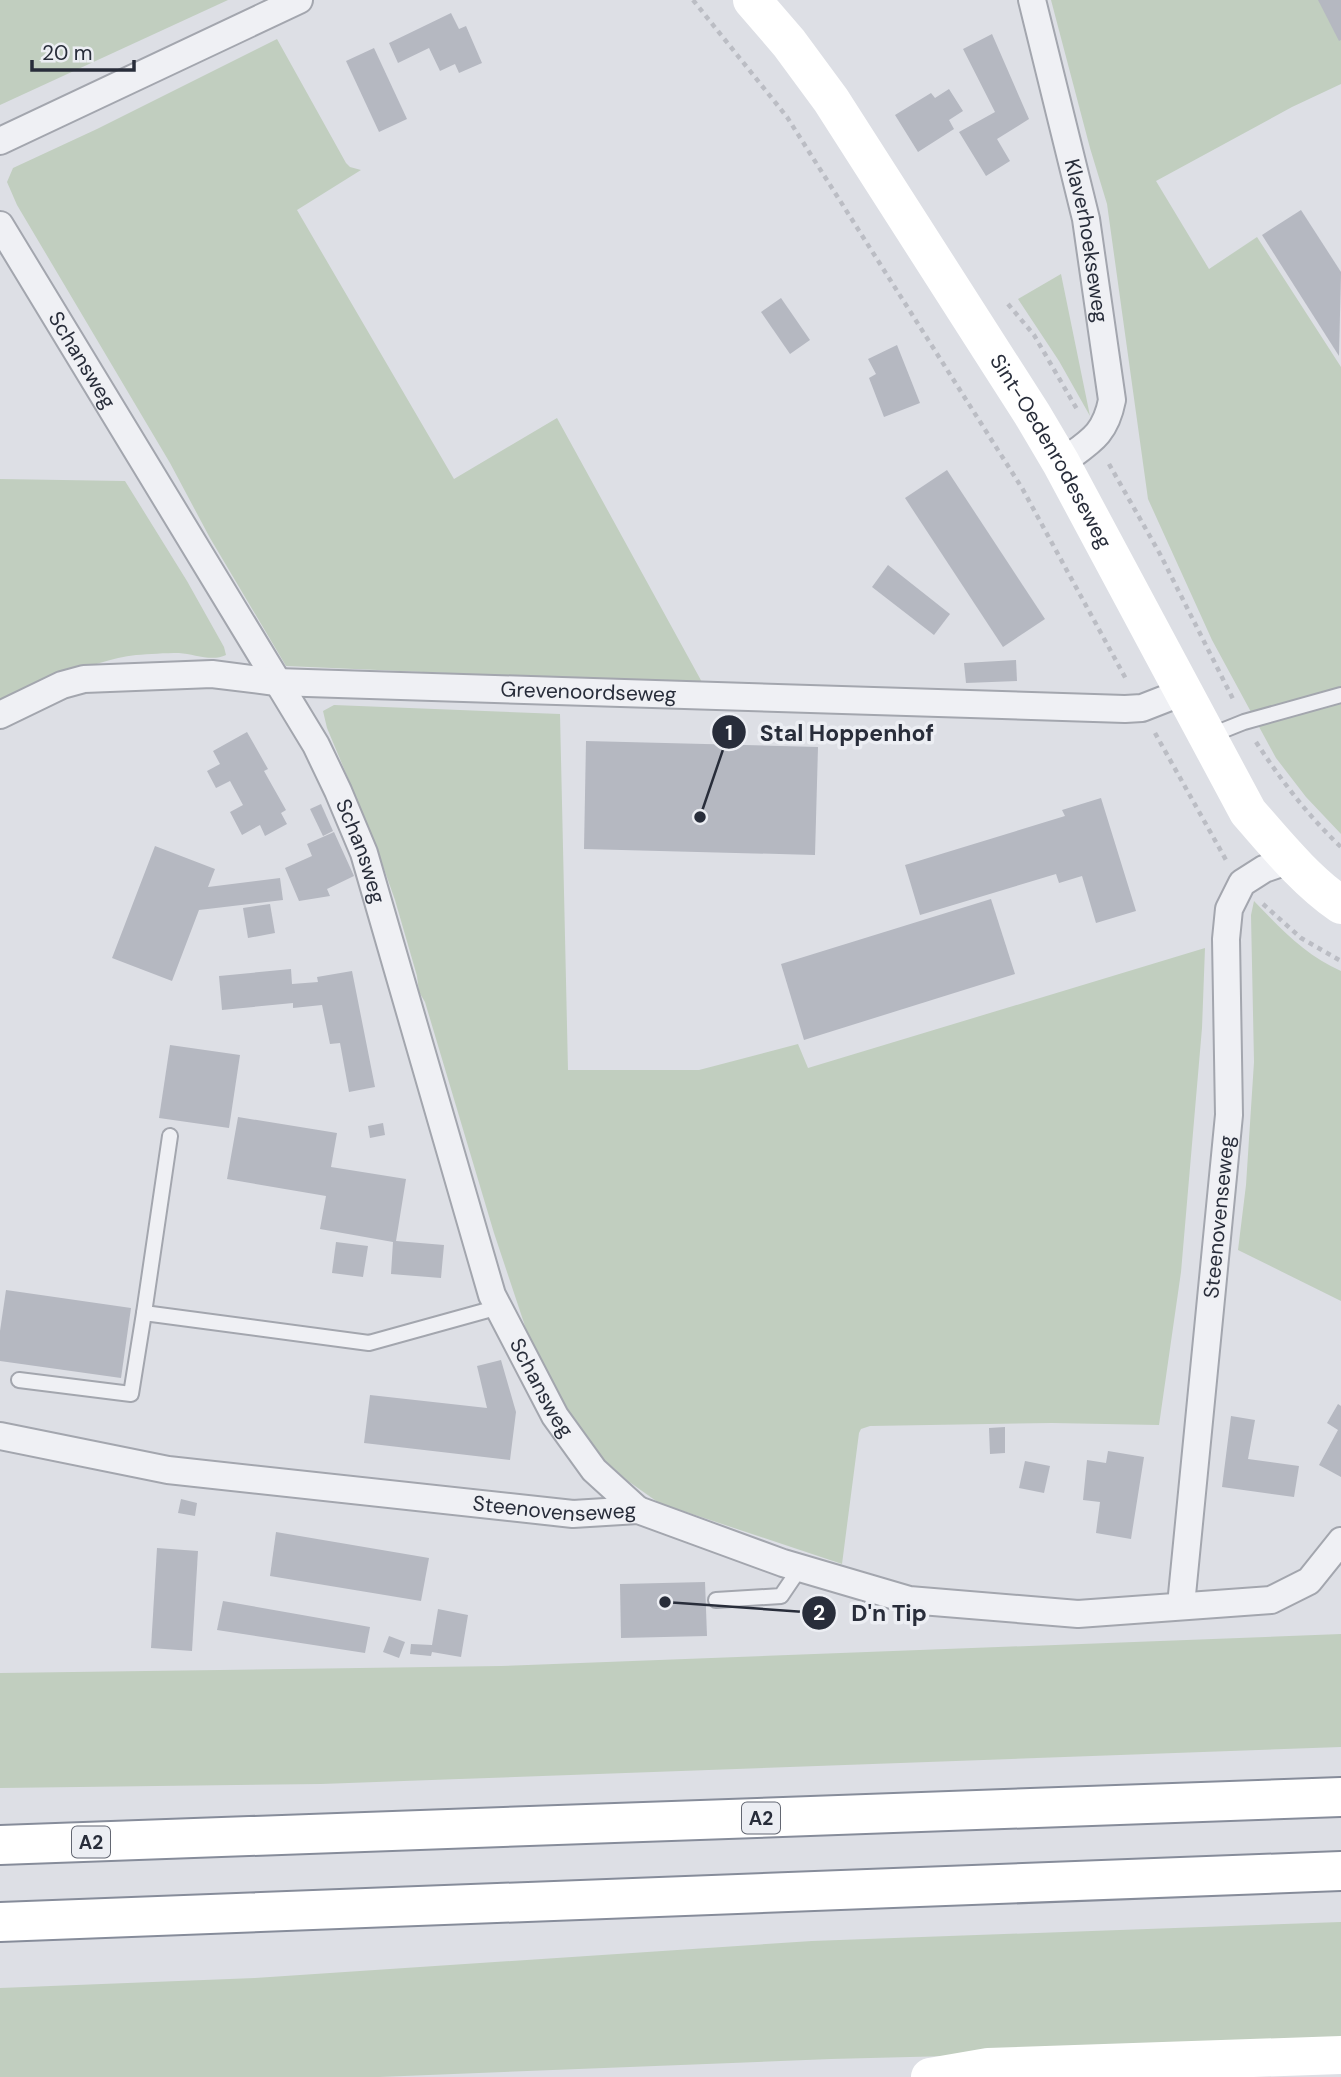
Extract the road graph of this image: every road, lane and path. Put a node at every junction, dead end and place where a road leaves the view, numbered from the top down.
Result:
1 (299, 0) edge
2 (693, 0) edge
3 (752, 0) edge
4 (1032, 0) edge
5 (0, 141) edge
6 (0, 225) edge
7 (1061, 463) junction
8 (1022, 488) dead end
9 (276, 682) junction
10 (1183, 692) junction
11 (1341, 695) edge
12 (0, 715) edge
13 (1206, 737) junction
14 (1290, 860) junction
15 (1341, 905) edge
16 (170, 1136) dead end
17 (499, 1307) junction
18 (144, 1313) junction
19 (19, 1380) dead end
20 (0, 1436) edge
21 (638, 1510) junction
22 (1341, 1541) edge
23 (800, 1568) junction
24 (716, 1600) dead end
25 (1181, 1605) junction
26 (1341, 1797) edge
27 (0, 1845) edge
28 (1341, 1871) edge
29 (0, 1922) edge
30 (1341, 2055) edge
31 (1151, 2069) edge
32 (930, 2077) edge

1 - 5 street
2 - 8 path, Sint-Oedenrodeseweg
3 - 7 main road, Sint-Oedenrodeseweg
4 - 7 street, Klaverhoekseweg
6 - 9 street, Schansweg
7 - 10 main road, Sint-Oedenrodeseweg
9 - 10 street, Grevenoordseweg
9 - 12 street, Grevenoordseweg
9 - 17 street, Schansweg
10 - 13 main road, Sint-Oedenrodeseweg
11 - 13 lane
13 - 14 main road, Sint-Oedenrodeseweg
14 - 15 main road, Sint-Oedenrodeseweg
14 - 25 street, Steenovenseweg
16 - 18 lane
17 - 18 lane
17 - 21 street, Schansweg
18 - 19 lane
20 - 21 street, Steenovenseweg
21 - 23 street, Steenovenseweg
22 - 25 street, Steenovenseweg
23 - 24 lane
23 - 25 street, Steenovenseweg
26 - 27 main road, A2
28 - 29 main road
30 - 31 main road
31 - 32 main road

